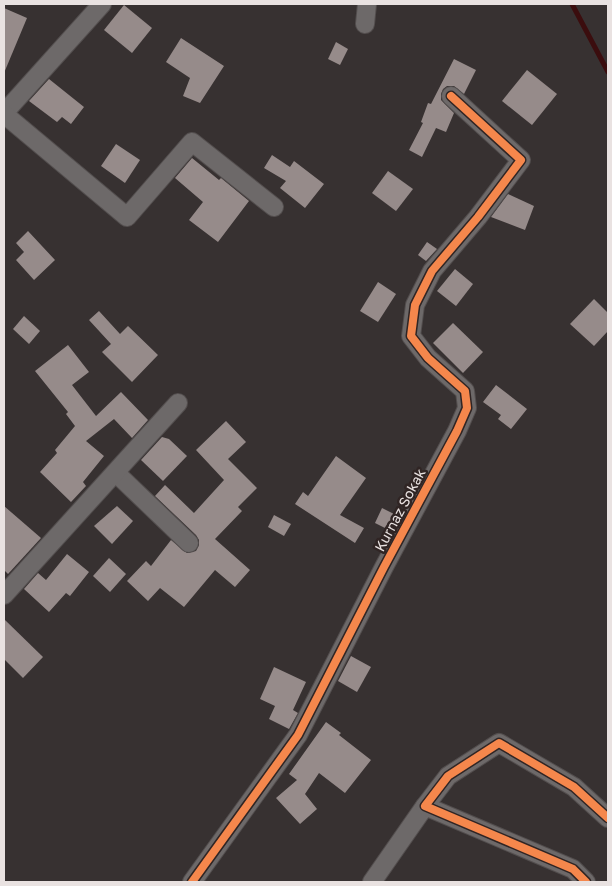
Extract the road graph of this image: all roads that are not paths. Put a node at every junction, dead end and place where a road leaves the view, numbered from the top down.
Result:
1 (102, 4) edge
2 (367, 4) edge
3 (365, 24) dead end
4 (451, 96) dead end
5 (4, 114) edge
6 (274, 207) dead end
7 (178, 403) dead end
8 (116, 473) junction
9 (189, 543) dead end
10 (4, 595) edge
11 (425, 806) junction
12 (608, 818) edge
13 (192, 882) edge
14 (372, 882) edge
15 (586, 882) edge

1 - 5 street
2 - 3 street
4 - 13 street, Kurnaz Sokak
5 - 6 street
7 - 8 street
8 - 9 street
8 - 10 street
11 - 12 street
11 - 14 street
11 - 15 street

